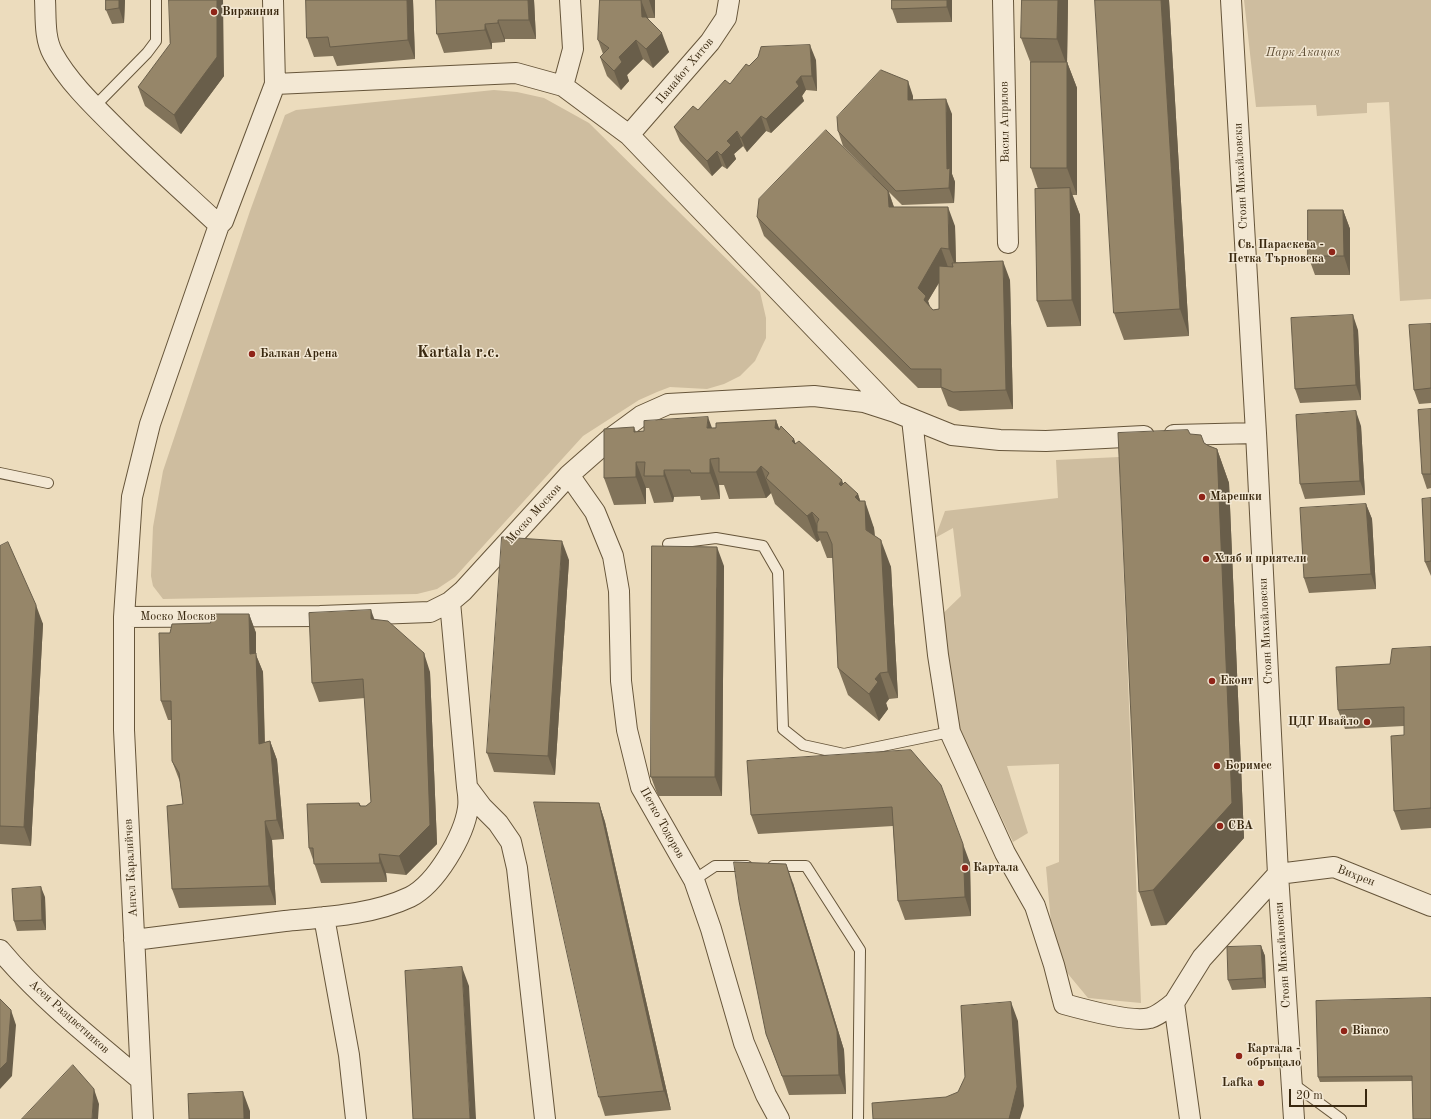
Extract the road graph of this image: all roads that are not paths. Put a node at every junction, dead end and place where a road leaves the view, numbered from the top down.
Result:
1 (46, 0) edge
2 (156, 0) edge
3 (274, 0) edge
4 (570, 0) edge
5 (729, 0) edge
6 (1003, 0) edge
7 (1231, 0) edge
8 (275, 84) junction
9 (563, 86) junction
10 (94, 106) junction
11 (629, 136) junction
12 (220, 225) junction
13 (1008, 243) dead end
14 (904, 415) junction
15 (1256, 433) junction
16 (0, 473) edge
17 (569, 475) junction
18 (48, 483) dead end
19 (668, 544) dead end
20 (450, 602) junction
21 (124, 617) junction
22 (950, 732) junction
23 (467, 787) junction
24 (1278, 874) junction
25 (694, 880) junction
26 (1431, 906) edge
27 (324, 917) junction
28 (134, 940) junction
29 (0, 950) edge
30 (1174, 1003) junction
31 (141, 1080) junction
32 (1292, 1084) junction
33 (143, 1119) edge
34 (356, 1119) edge
35 (545, 1119) edge
36 (779, 1119) edge
37 (858, 1119) edge
38 (1190, 1119) edge
39 (1294, 1119) edge
40 (1342, 1119) edge

1 - 10 street
2 - 10 lane
3 - 8 street
4 - 9 street
5 - 11 street, Панайот Хитов
6 - 13 street, Васил Априлов
7 - 15 street, Стоян Михайловски
8 - 9 street
8 - 12 street, Ангел Каралийчев
9 - 11 street
10 - 12 street
11 - 14 street
12 - 21 street, Ангел Каралийчев
14 - 15 street, Моско Москов
14 - 17 street, Моско Москов
14 - 22 street
15 - 24 street, Стоян Михайловски
16 - 18 lane
17 - 20 street, Моско Москов
17 - 25 street, Петко Тодоров
19 - 22 lane
20 - 21 street, Моско Москов
20 - 23 street
21 - 28 street, Ангел Каралийчев
22 - 30 street
23 - 27 street
23 - 35 street
24 - 26 street, Вихрен
24 - 30 street
24 - 32 street, Стоян Михайловски
25 - 36 street, Петко Тодоров
25 - 37 lane
27 - 28 street
27 - 34 street
28 - 31 street, Ангел Каралийчев
29 - 31 street, Асен Разцветников
30 - 38 street
31 - 33 street, Ангел Каралийчев
32 - 39 street, Стоян Михайловски
32 - 40 lane

